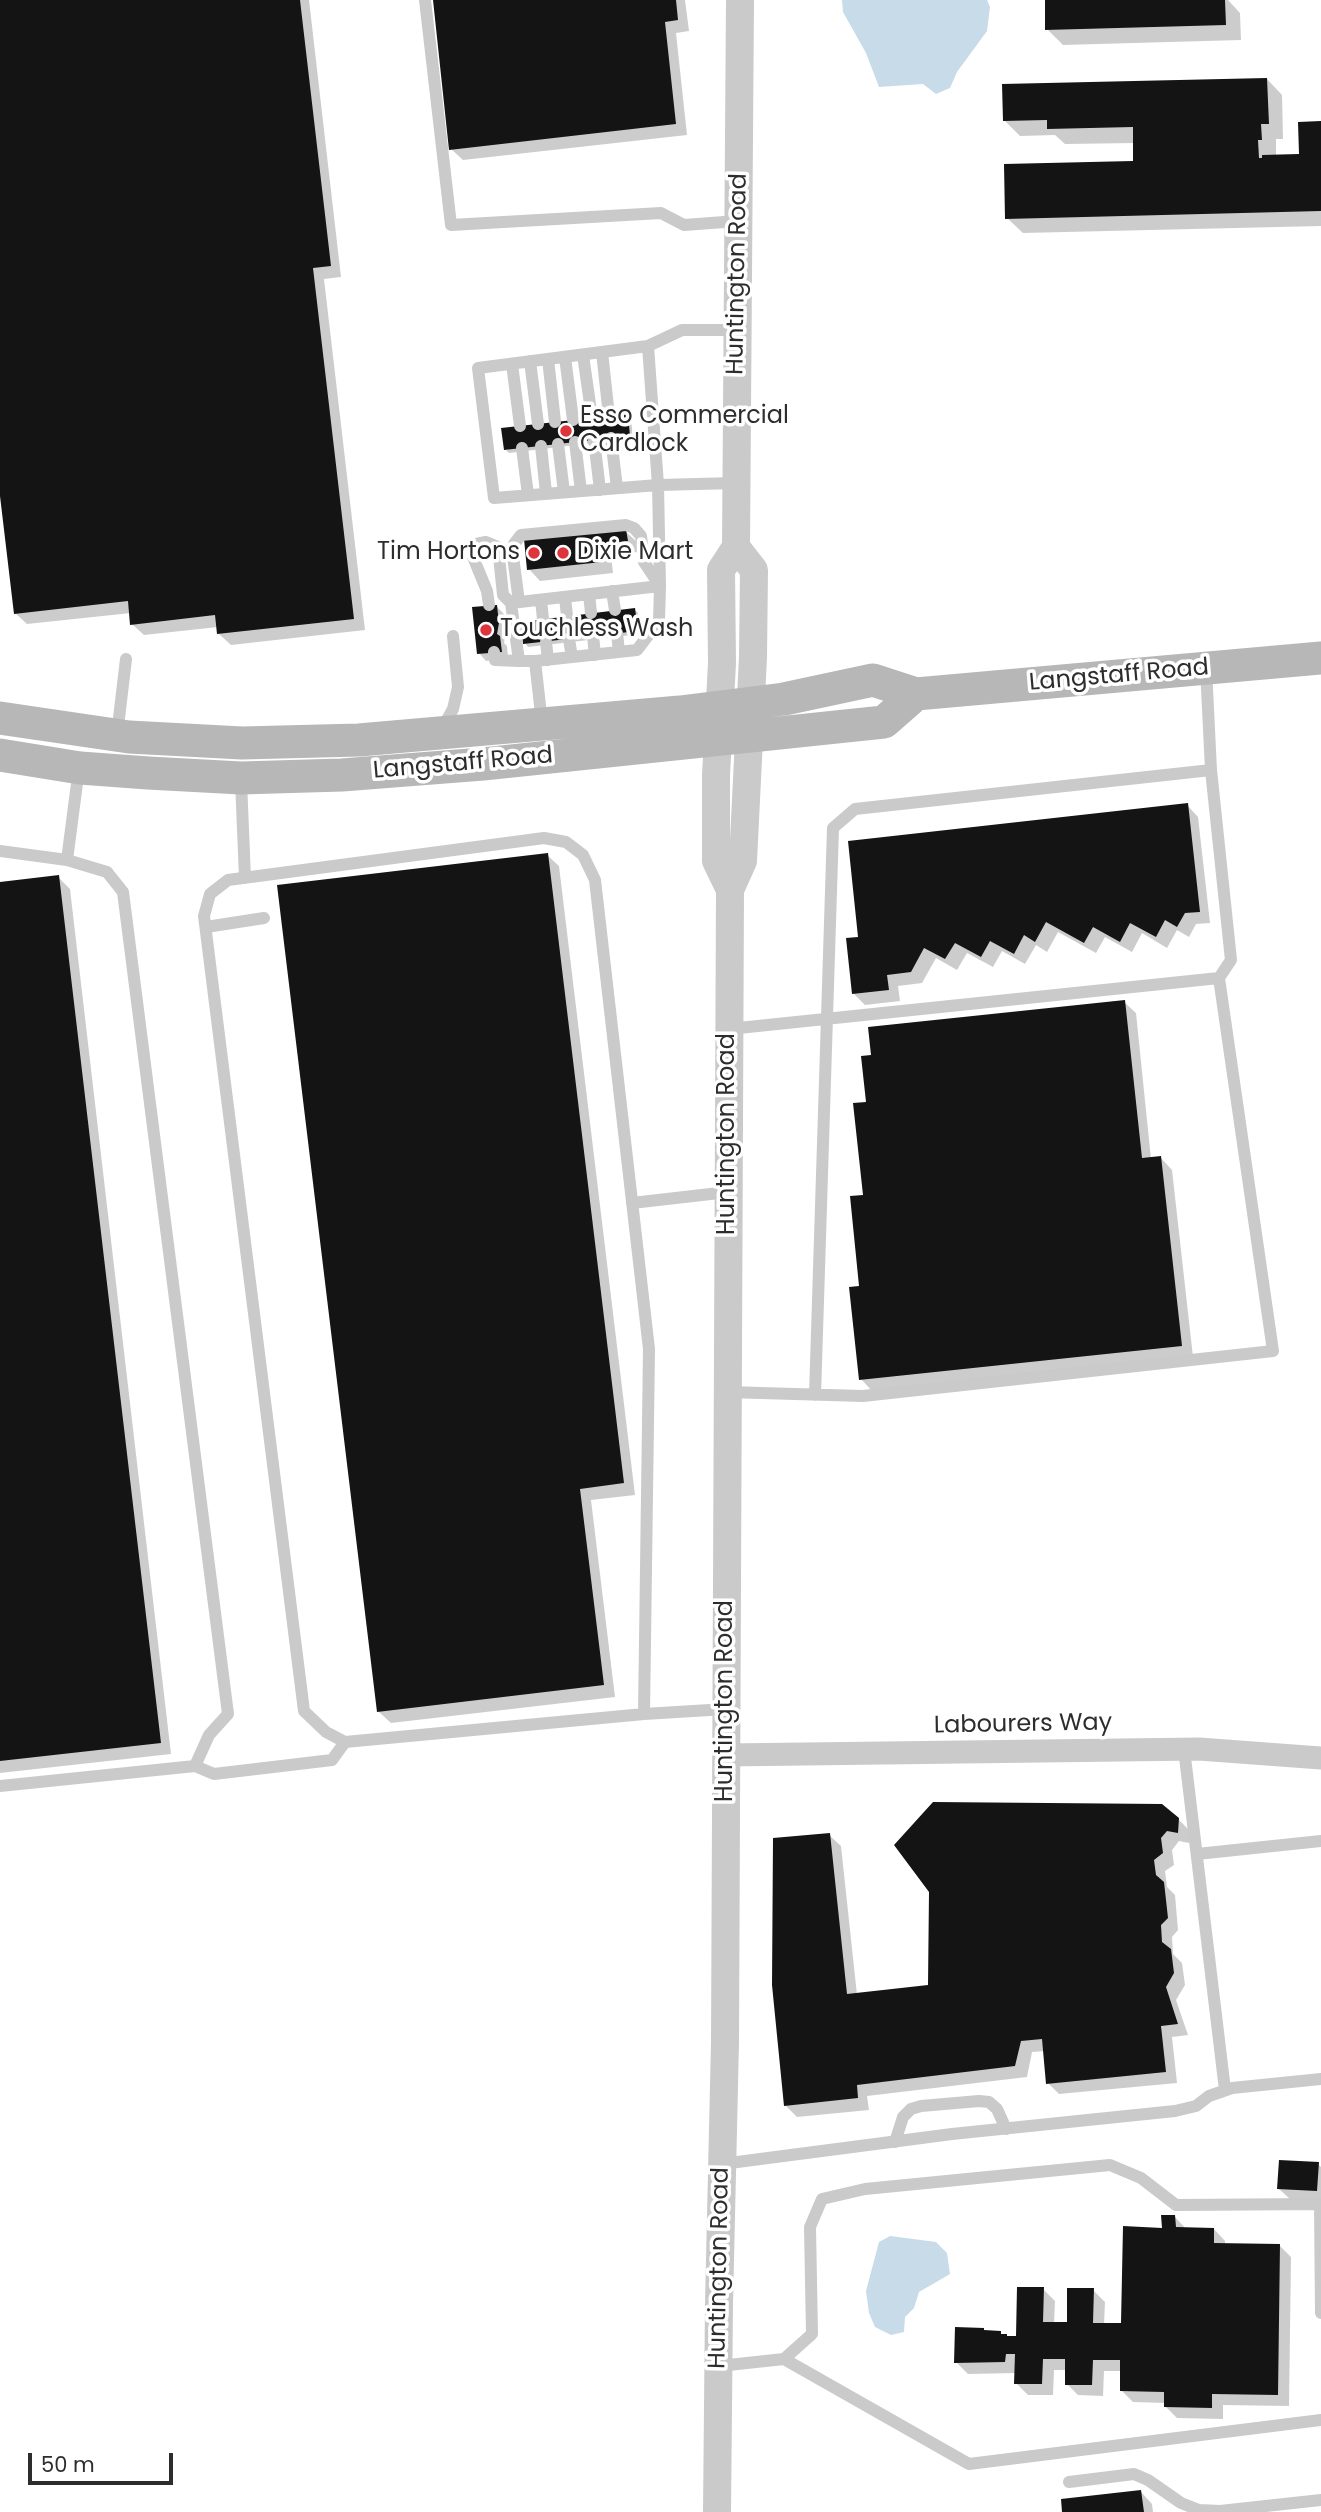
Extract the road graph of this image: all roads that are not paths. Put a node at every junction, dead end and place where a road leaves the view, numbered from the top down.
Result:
1 (425, 0) edge
2 (740, 0) edge
3 (739, 221) junction
4 (738, 331) junction
5 (648, 346) junction
6 (602, 352) junction
7 (583, 355) junction
8 (565, 357) junction
9 (548, 359) junction
10 (530, 361) junction
11 (512, 364) junction
12 (609, 416) dead end
13 (592, 418) dead end
14 (573, 420) dead end
15 (555, 422) dead end
16 (538, 424) dead end
17 (520, 426) dead end
18 (611, 438) dead end
19 (594, 440) dead end
20 (575, 442) dead end
21 (558, 444) dead end
22 (541, 446) dead end
23 (523, 448) dead end
24 (736, 484) junction
25 (659, 485) junction
26 (617, 488) junction
27 (600, 489) junction
28 (581, 491) junction
29 (564, 492) junction
30 (546, 494) junction
31 (528, 495) junction
32 (660, 586) junction
33 (612, 591) junction
34 (589, 594) junction
35 (565, 597) junction
36 (541, 600) junction
37 (515, 603) junction
38 (489, 606) dead end
39 (615, 610) dead end
40 (591, 613) dead end
41 (567, 616) dead end
42 (543, 619) dead end
43 (617, 633) dead end
44 (453, 636) dead end
45 (593, 636) dead end
46 (569, 639) dead end
47 (546, 642) dead end
48 (494, 652) dead end
49 (619, 652) junction
50 (595, 655) junction
51 (572, 657) junction
52 (1321, 658) edge
53 (126, 659) dead end
54 (519, 661) junction
55 (541, 661) junction
56 (1206, 668) junction
57 (0, 718) edge
58 (735, 721) junction
59 (542, 724) junction
60 (439, 733) junction
61 (117, 735) junction
62 (0, 755) edge
63 (80, 768) junction
64 (1211, 770) junction
65 (241, 778) junction
66 (0, 851) edge
67 (67, 860) junction
68 (245, 878) junction
69 (264, 918) dead end
70 (206, 927) junction
71 (1219, 978) junction
72 (826, 1019) junction
73 (729, 1029) junction
74 (728, 1192) junction
75 (632, 1203) junction
76 (727, 1392) junction
77 (815, 1395) junction
78 (726, 1709) junction
79 (644, 1714) junction
80 (345, 1742) junction
81 (1184, 1749) junction
82 (726, 1755) junction
83 (1321, 1758) edge
84 (195, 1766) junction
85 (0, 1786) edge
86 (1321, 1841) edge
87 (1197, 1854) junction
88 (1321, 2079) edge
89 (1225, 2090) junction
90 (1006, 2129) junction
91 (895, 2142) junction
92 (722, 2164) junction
93 (1321, 2313) edge
94 (784, 2358) junction
95 (718, 2366) junction
96 (1321, 2420) edge
97 (1069, 2482) dead end
98 (1321, 2500) edge
99 (717, 2512) edge

1 - 3 lane
2 - 3 street, Huntington Road
3 - 4 street, Huntington Road
4 - 5 lane
4 - 24 street, Huntington Road
5 - 6 lane
5 - 25 lane
6 - 7 lane
6 - 12 lane
7 - 8 lane
7 - 13 lane
8 - 9 lane
8 - 14 lane
9 - 10 lane
9 - 15 lane
10 - 11 lane
10 - 16 lane
11 - 17 lane
11 - 31 lane
18 - 26 lane
19 - 27 lane
20 - 28 lane
21 - 29 lane
22 - 30 lane
23 - 31 lane
24 - 25 lane
24 - 58 street, Huntington Road
25 - 26 lane
25 - 32 lane
26 - 27 lane
27 - 28 lane
28 - 29 lane
29 - 30 lane
30 - 31 lane
32 - 33 lane
32 - 37 lane
32 - 49 lane
33 - 34 lane
33 - 39 lane
34 - 35 lane
34 - 40 lane
35 - 36 lane
35 - 41 lane
36 - 37 lane
36 - 42 lane
37 - 38 lane
37 - 54 lane
43 - 49 lane
44 - 60 lane
45 - 50 lane
46 - 51 lane
47 - 55 lane
48 - 54 lane
49 - 50 lane
50 - 51 lane
51 - 55 lane
52 - 56 main road, Langstaff Road
53 - 61 lane
54 - 55 lane
55 - 59 lane
56 - 58 main road, Langstaff Road
56 - 64 lane
57 - 61 main road, Langstaff Road
58 - 59 main road, Langstaff Road
58 - 65 main road, Langstaff Road
58 - 73 street, Huntington Road
59 - 60 main road, Langstaff Road
60 - 61 main road, Langstaff Road
62 - 63 main road, Langstaff Road
63 - 65 main road, Langstaff Road
63 - 67 lane
64 - 71 lane
64 - 72 lane
65 - 68 lane
66 - 67 lane
67 - 84 lane
68 - 70 lane
68 - 75 lane
69 - 70 lane
70 - 80 lane
71 - 72 lane
71 - 77 lane
72 - 73 lane
72 - 77 lane
73 - 74 street, Huntington Road
74 - 75 lane
74 - 76 street, Huntington Road
75 - 79 lane
76 - 77 lane
76 - 78 street, Huntington Road
78 - 79 lane
78 - 82 street, Huntington Road
79 - 80 lane
80 - 84 lane
81 - 82 street, Labourers Way
81 - 83 street, Labourers Way
81 - 87 lane
82 - 92 street, Huntington Road
84 - 85 lane
86 - 87 lane
87 - 89 lane
88 - 89 lane
89 - 90 lane
90 - 91 lane
90 - 91 lane
91 - 92 lane
92 - 95 street, Huntington Road
93 - 94 lane
94 - 95 lane
94 - 96 lane
95 - 99 street, Huntington Road
97 - 98 lane

